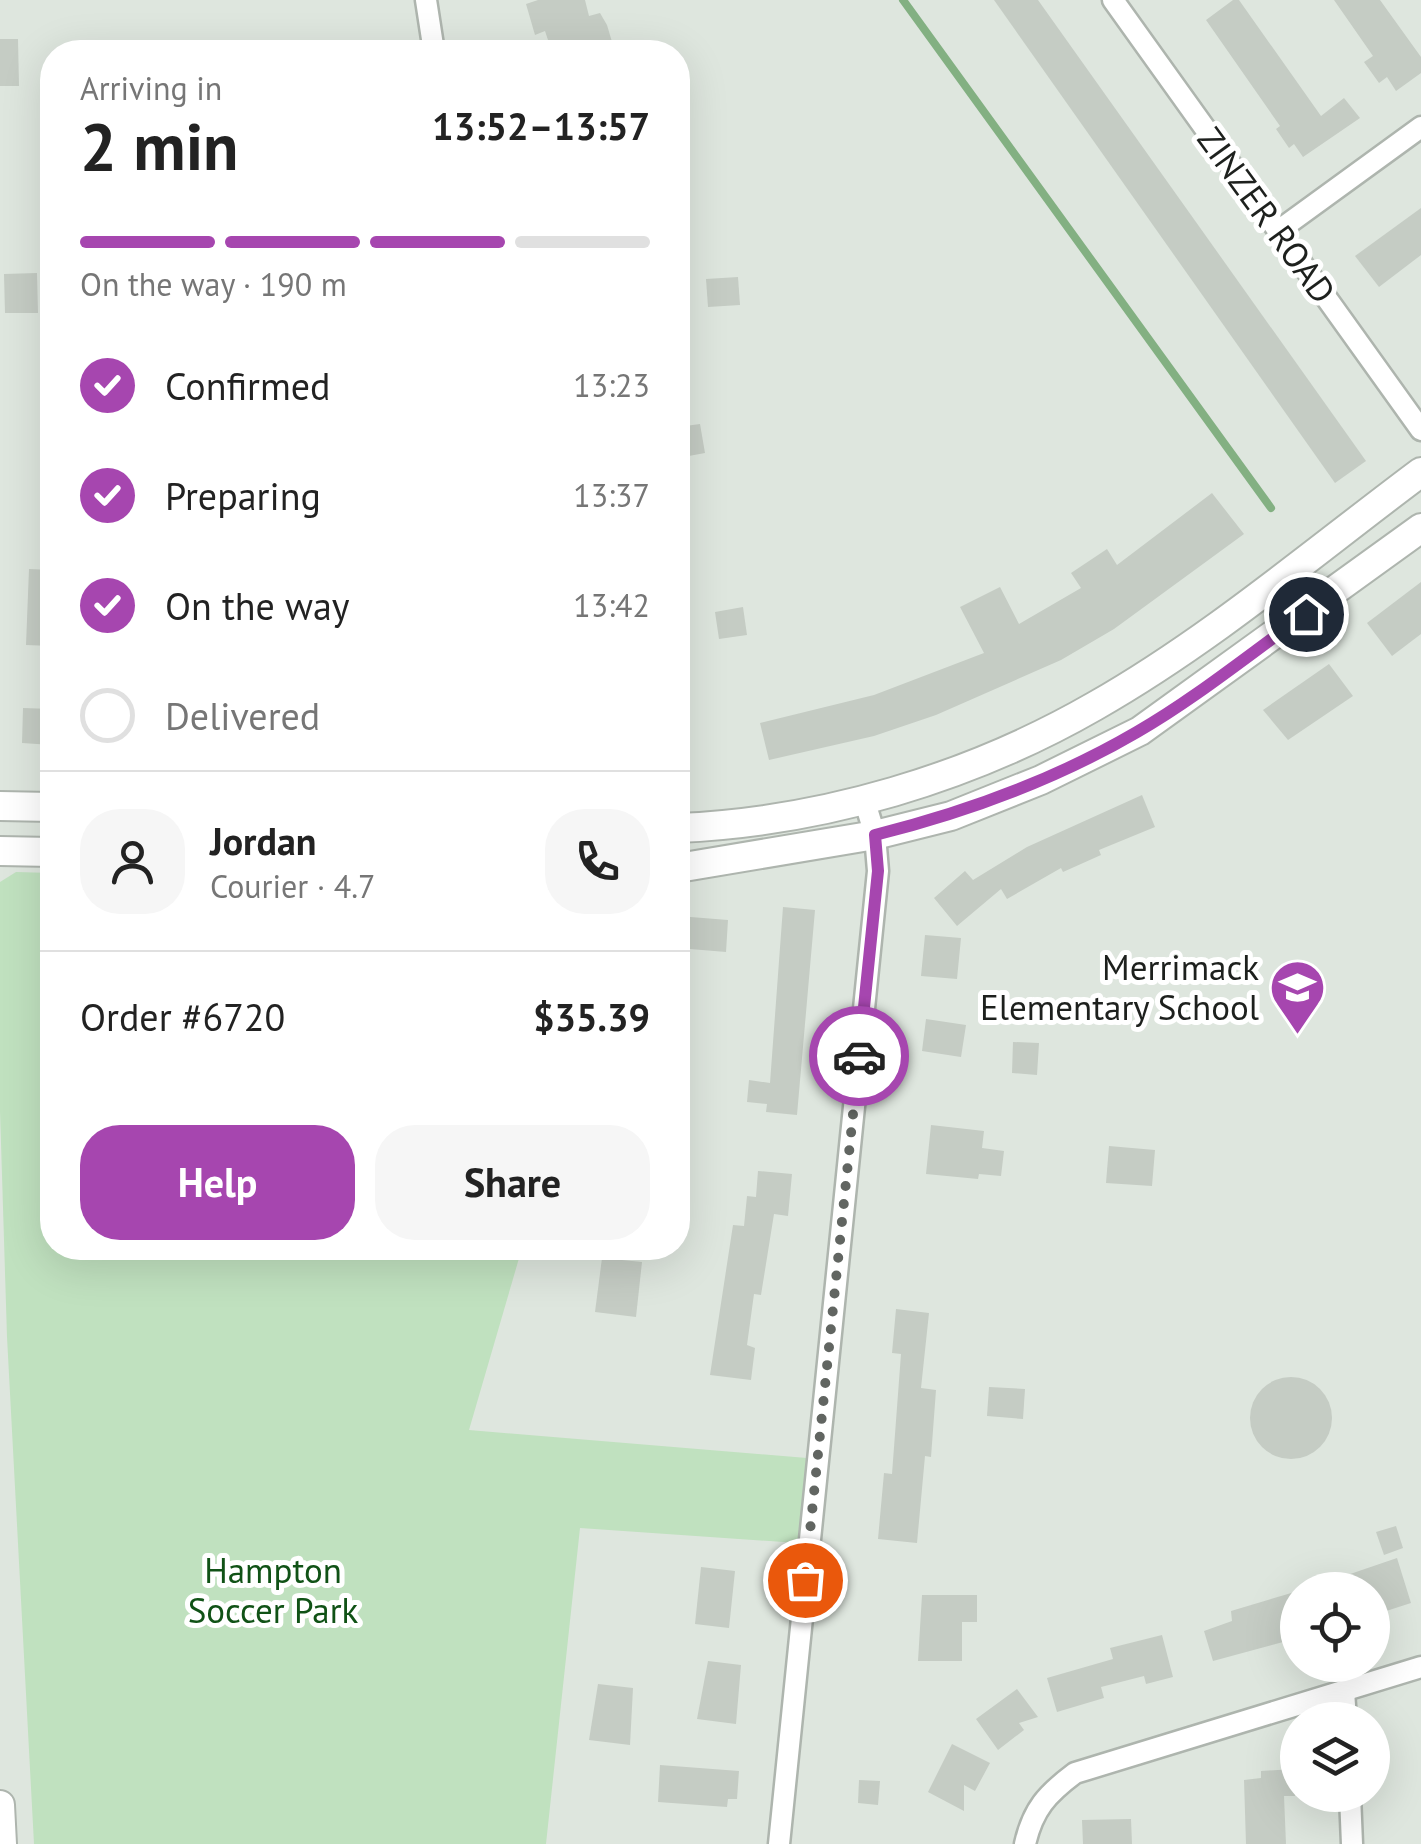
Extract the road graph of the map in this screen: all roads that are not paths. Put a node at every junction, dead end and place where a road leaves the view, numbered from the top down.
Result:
1 (426, 0) edge
2 (1114, 0) edge
3 (432, 40) edge
4 (1421, 127) edge
5 (1278, 232) junction
6 (1421, 430) edge
7 (1421, 472) edge
8 (1421, 528) edge
9 (864, 799) junction
10 (0, 806) edge
11 (40, 808) edge
12 (690, 826) edge
13 (875, 835) junction
14 (0, 851) edge
15 (40, 852) edge
16 (690, 866) edge
17 (1421, 1667) edge
18 (1344, 1690) junction
19 (1345, 1702) edge
20 (0, 1805) edge
21 (1351, 1812) edge
22 (2, 1844) edge
23 (779, 1844) edge
24 (1025, 1844) edge
25 (1352, 1844) edge

1 - 3 street
2 - 5 street, ZINZER ROAD
4 - 5 street
5 - 6 street, ZINZER ROAD
7 - 9 street
8 - 13 street
9 - 12 street
9 - 13 street
10 - 11 street
13 - 16 street
13 - 23 street
14 - 15 street
17 - 18 street
18 - 19 street
18 - 24 street
20 - 22 street
21 - 25 street

